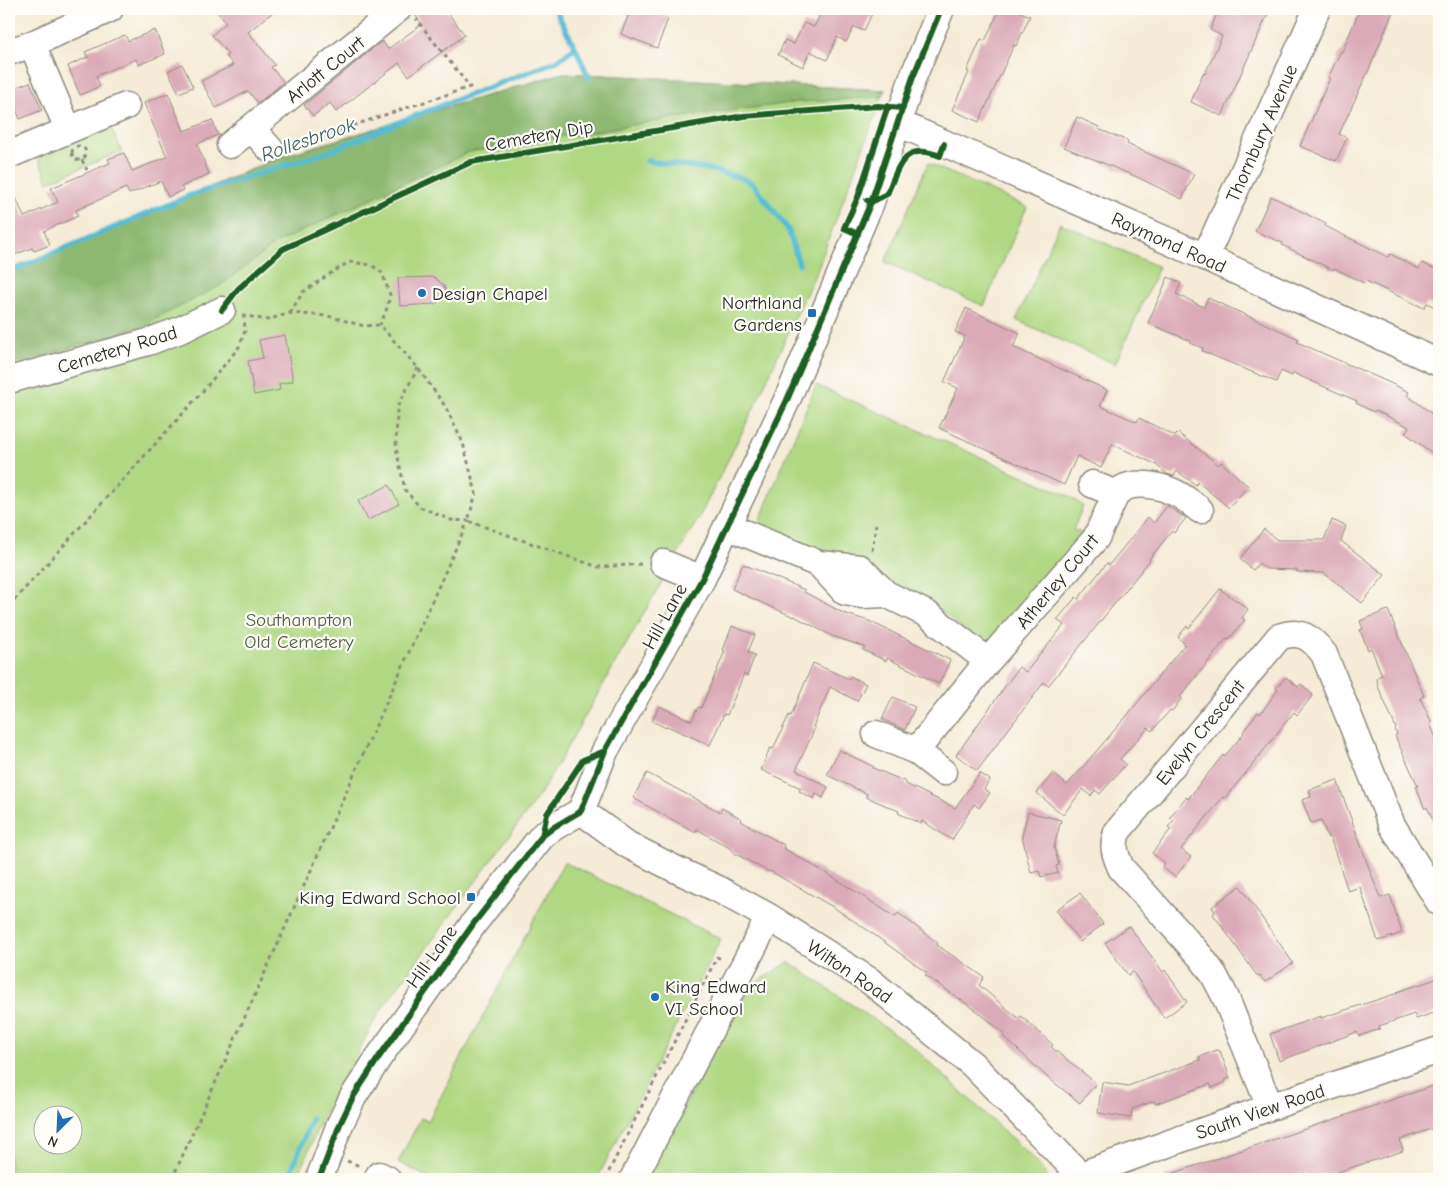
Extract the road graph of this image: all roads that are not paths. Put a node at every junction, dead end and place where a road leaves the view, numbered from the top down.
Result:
1 (110, 9) edge
2 (941, 9) edge
3 (1316, 9) edge
4 (406, 13) edge
5 (21, 48) edge
6 (126, 106) dead end
7 (898, 123) junction
8 (251, 128) junction
9 (68, 129) junction
10 (230, 146) dead end
11 (270, 150) road end
12 (11, 154) dead end
13 (1205, 258) junction
14 (233, 313) road end
15 (1439, 363) edge
16 (9, 380) edge
17 (1200, 510) dead end
18 (727, 526) junction
19 (663, 564) road end
20 (702, 579) junction
21 (988, 661) junction
22 (876, 734) dead end
23 (916, 750) junction
24 (943, 772) dead end
25 (581, 811) junction
26 (1439, 902) edge
27 (769, 917) junction
28 (1439, 1050) edge
29 (1270, 1107) junction
30 (1082, 1177) edge
31 (319, 1179) edge
32 (632, 1179) edge

1 - 5 street
2 - 7 street, Hill Lane
3 - 13 street, Thornbury Avenue
4 - 8 street, Arlott Court
5 - 9 street
6 - 9 street
7 - 13 street, Raymond Road
7 - 18 street, Hill Lane
8 - 10 street, Arlott Court
8 - 11 street
9 - 12 street
13 - 15 street, Raymond Road
14 - 16 street, Cemetery Road
17 - 21 street, Atherley Court
18 - 20 street, Hill Lane
18 - 21 street
19 - 20 street
20 - 25 street, Hill Lane
21 - 23 street, Atherley Court
22 - 23 street
23 - 24 street
25 - 27 street, Wilton Road
25 - 31 street, Hill Lane
26 - 29 street, Evelyn Crescent
27 - 30 street, Wilton Road
27 - 32 street
28 - 29 street, South View Road
29 - 30 street, South View Road

